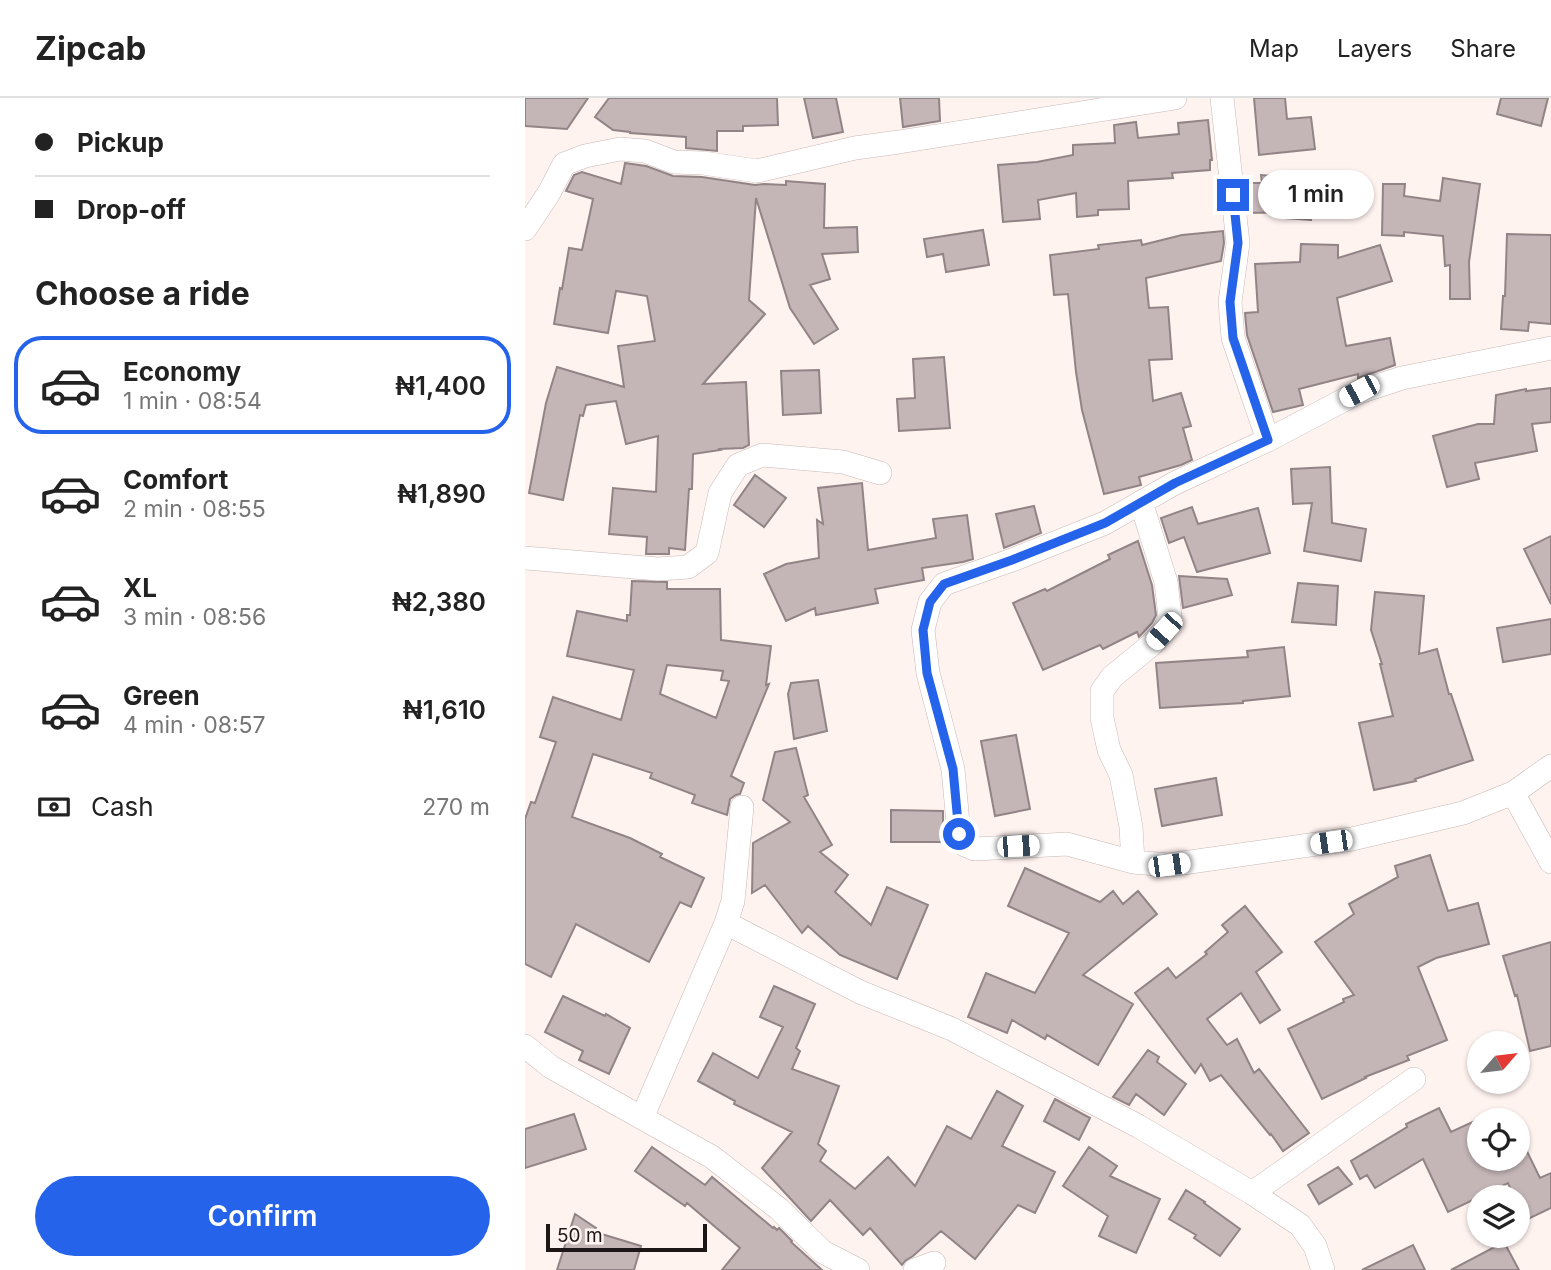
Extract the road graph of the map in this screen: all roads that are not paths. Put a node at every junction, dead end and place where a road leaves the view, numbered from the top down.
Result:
1 (1175, 98) edge
2 (1222, 98) edge
3 (525, 229) edge
4 (1551, 348) edge
5 (1268, 440) junction
6 (880, 473) dead end
7 (1142, 502) junction
8 (525, 558) edge
9 (1551, 766) edge
10 (1513, 793) junction
11 (742, 807) dead end
12 (1133, 862) junction
13 (1551, 862) edge
14 (726, 923) junction
15 (525, 1046) edge
16 (1414, 1079) dead end
17 (642, 1118) junction
18 (1252, 1193) junction
19 (858, 1270) edge
20 (1323, 1270) edge

1 - 3 street
2 - 5 street
4 - 5 street
5 - 7 street
6 - 8 street
7 - 12 street
7 - 12 street
9 - 10 street
10 - 12 street
10 - 13 street
11 - 14 street
14 - 17 street
14 - 18 street
15 - 17 street
16 - 18 street
17 - 19 street
18 - 20 street

